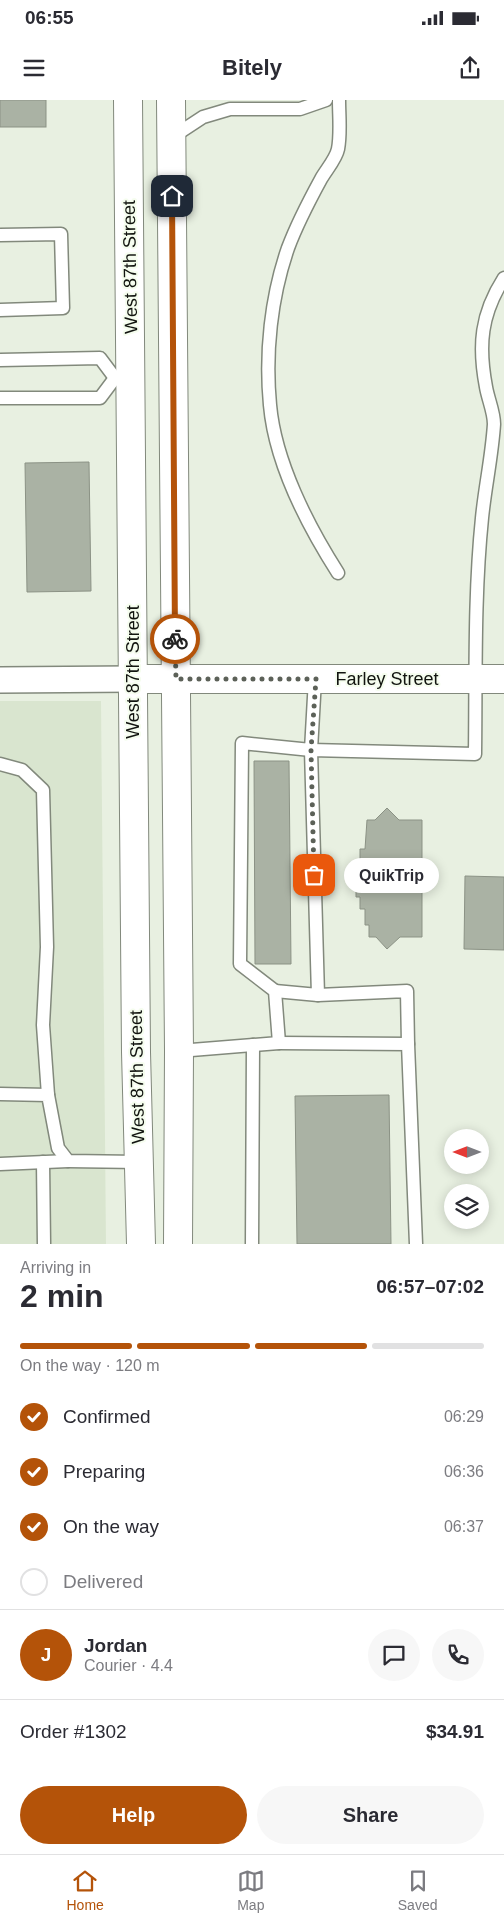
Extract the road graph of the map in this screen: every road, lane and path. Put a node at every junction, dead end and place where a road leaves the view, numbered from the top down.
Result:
1 (128, 100) edge
2 (171, 100) edge
3 (326, 100) edge
4 (339, 100) edge
5 (172, 138) junction
6 (0, 235) edge
7 (504, 278) edge
8 (0, 310) edge
9 (0, 360) edge
10 (123, 377) junction
11 (0, 398) edge
12 (338, 573) dead end
13 (134, 679) junction
14 (176, 679) junction
15 (316, 679) junction
16 (476, 679) junction
17 (504, 679) edge
18 (0, 680) edge
19 (311, 750) junction
20 (0, 764) edge
21 (275, 991) junction
22 (318, 995) junction
23 (280, 1043) junction
24 (408, 1044) junction
25 (253, 1045) junction
26 (179, 1051) junction
27 (0, 1094) edge
28 (48, 1095) junction
29 (68, 1161) junction
30 (43, 1162) junction
31 (139, 1162) junction
32 (0, 1164) edge
33 (44, 1244) edge
34 (141, 1244) edge
35 (178, 1244) edge
36 (252, 1244) edge
37 (416, 1244) edge

1 - 10 main road, West 87th Street
2 - 5 main road
3 - 5 lane
4 - 12 lane
5 - 14 main road
6 - 8 lane
7 - 16 lane
9 - 10 lane
10 - 11 lane
10 - 13 main road, West 87th Street
13 - 14 main road, Farley Street
13 - 18 street, Farley Street
13 - 31 main road, West 87th Street
14 - 15 main road, Farley Street
14 - 26 main road
15 - 16 main road, Farley Street
15 - 19 lane
16 - 17 main road, Farley Street
16 - 19 lane
19 - 21 lane
19 - 22 lane
20 - 28 lane
21 - 22 lane
21 - 23 lane
22 - 24 lane
23 - 24 lane
23 - 25 lane
24 - 37 lane
25 - 26 lane
25 - 36 lane
26 - 35 main road
27 - 28 lane
28 - 29 lane
29 - 30 lane
29 - 31 lane
30 - 32 lane
30 - 33 lane
31 - 34 main road, West 87th Street

